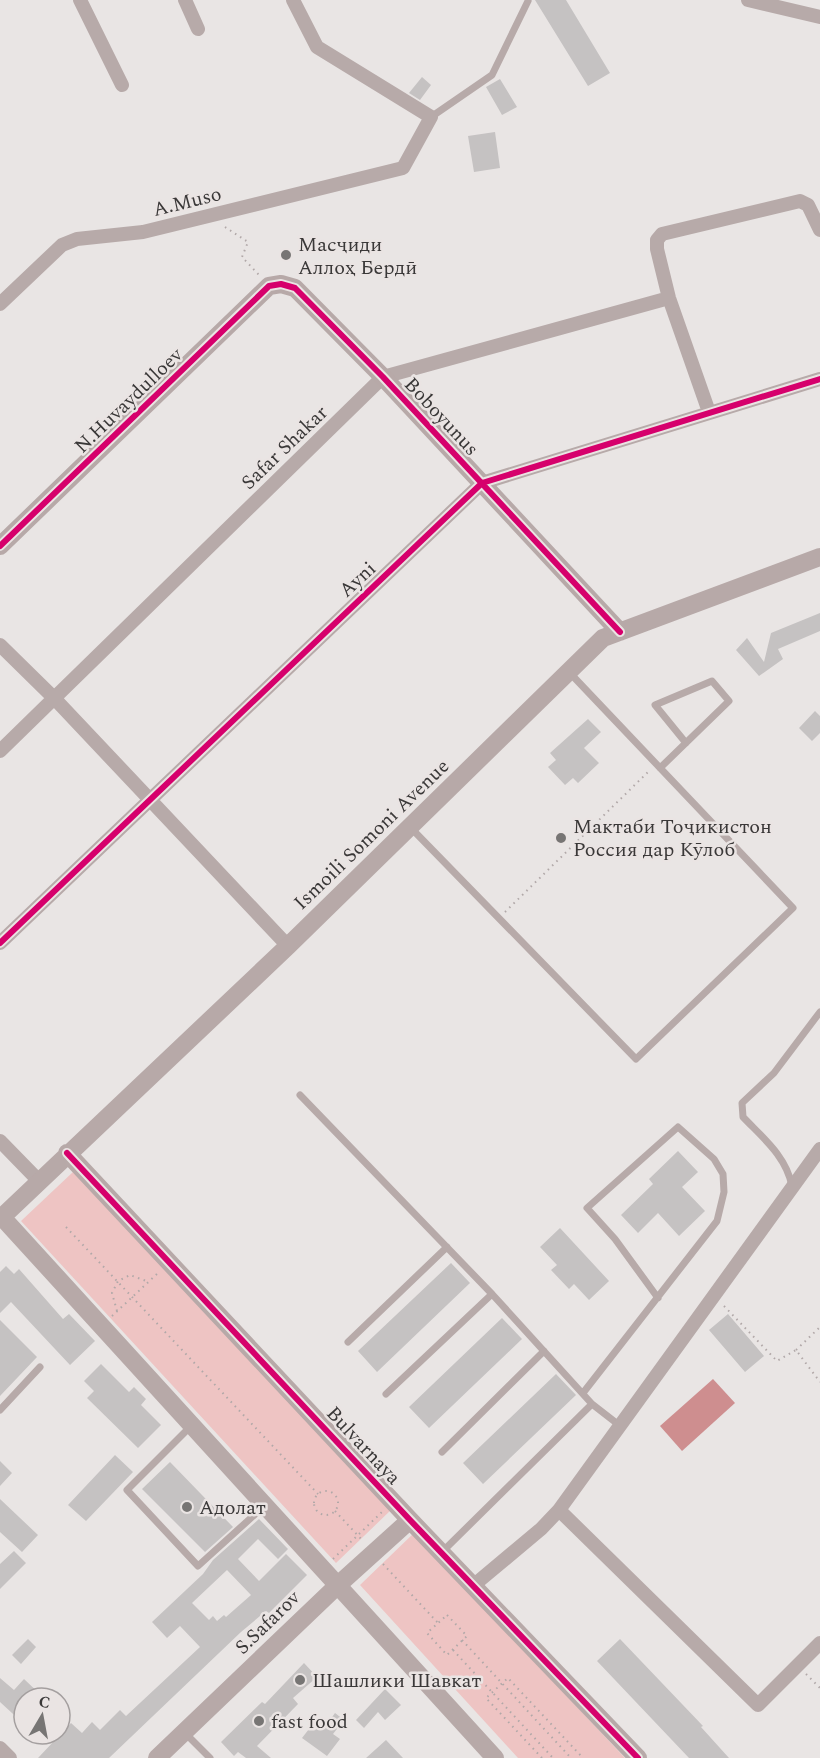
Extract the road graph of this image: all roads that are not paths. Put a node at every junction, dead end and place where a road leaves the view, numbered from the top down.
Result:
1 (80, 0) edge
2 (185, 0) edge
3 (293, 0) edge
4 (752, 1) edge
5 (528, 2) dead end
6 (820, 17) edge
7 (198, 29) dead end
8 (122, 85) dead end
9 (431, 117) junction
10 (820, 230) edge
11 (275, 285) joint
12 (669, 298) junction
13 (0, 304) edge
14 (383, 378) junction
15 (820, 379) edge
16 (709, 412) junction
17 (482, 483) junction
18 (0, 546) edge
19 (820, 557) edge
20 (620, 632) junction
21 (0, 645) edge
22 (569, 672) junction
23 (54, 698) junction
24 (686, 742) junction
25 (0, 752) edge
26 (658, 766) junction
27 (149, 799) junction
28 (410, 827) junction
29 (0, 943) edge
30 (288, 946) junction
31 (820, 1012) edge
32 (300, 1095) dead end
33 (0, 1141) edge
34 (820, 1149) edge
35 (68, 1153) junction
36 (39, 1181) junction
37 (792, 1188) junction
38 (1, 1218) edge
39 (447, 1247) junction
40 (492, 1294) junction
41 (658, 1298) junction
42 (348, 1342) dead end
43 (544, 1351) junction
44 (40, 1367) dead end
45 (583, 1393) junction
46 (387, 1394) dead end
47 (592, 1404) junction
48 (0, 1410) edge
49 (192, 1425) junction
50 (619, 1425) junction
51 (442, 1452) dead end
52 (265, 1505) junction
53 (559, 1510) junction
54 (410, 1520) junction
55 (442, 1552) junction
56 (338, 1585) junction
57 (474, 1585) junction
58 (820, 1643) edge
59 (184, 1732) junction
60 (0, 1748) edge
61 (10, 1758) edge
62 (157, 1758) edge
63 (210, 1758) edge
64 (495, 1758) edge
65 (638, 1758) edge

1 - 8 street
2 - 7 street
3 - 9 street
4 - 6 street
5 - 9 lane
9 - 13 street, A.Muso
10 - 12 street
11 - 14 street, Boboyunus
11 - 18 street, N.Huvaydulloev
12 - 14 street, Safar Shakar
12 - 16 street
14 - 17 street, Boboyunus
14 - 23 street, Safar Shakar
15 - 16 street, Ayni
16 - 17 street, Ayni
17 - 20 street, Boboyunus
17 - 27 street, Ayni
19 - 20 street, Ismoili Somoni Avenue
20 - 22 street, Ismoili Somoni Avenue
21 - 23 street
22 - 26 lane
22 - 28 street, Ismoili Somoni Avenue
23 - 25 street, Safar Shakar
23 - 27 street
24 - 24 lane
24 - 26 lane
26 - 28 lane
27 - 29 street, Ayni
27 - 30 street
28 - 30 street, Ismoili Somoni Avenue
30 - 35 street, Ismoili Somoni Avenue
31 - 37 lane
32 - 39 lane
33 - 36 street
34 - 37 street
35 - 36 street, Ismoili Somoni Avenue
35 - 54 street, Bulvarnaya
36 - 38 street, Ismoili Somoni Avenue
37 - 50 street
38 - 49 street
39 - 40 lane
39 - 42 lane
40 - 43 lane
40 - 46 lane
41 - 41 lane
41 - 45 lane
43 - 45 lane
43 - 51 lane
44 - 48 lane
45 - 47 lane
47 - 50 lane
47 - 55 lane
49 - 52 street
49 - 52 lane
50 - 53 street
52 - 56 street
53 - 57 street
53 - 58 street
54 - 55 street, Bulvarnaya
54 - 56 street, S.Safarov
55 - 57 street, Bulvarnaya
56 - 59 street, S.Safarov
56 - 64 street
57 - 65 street, Bulvarnaya
59 - 62 street, S.Safarov
59 - 63 lane
60 - 61 street

